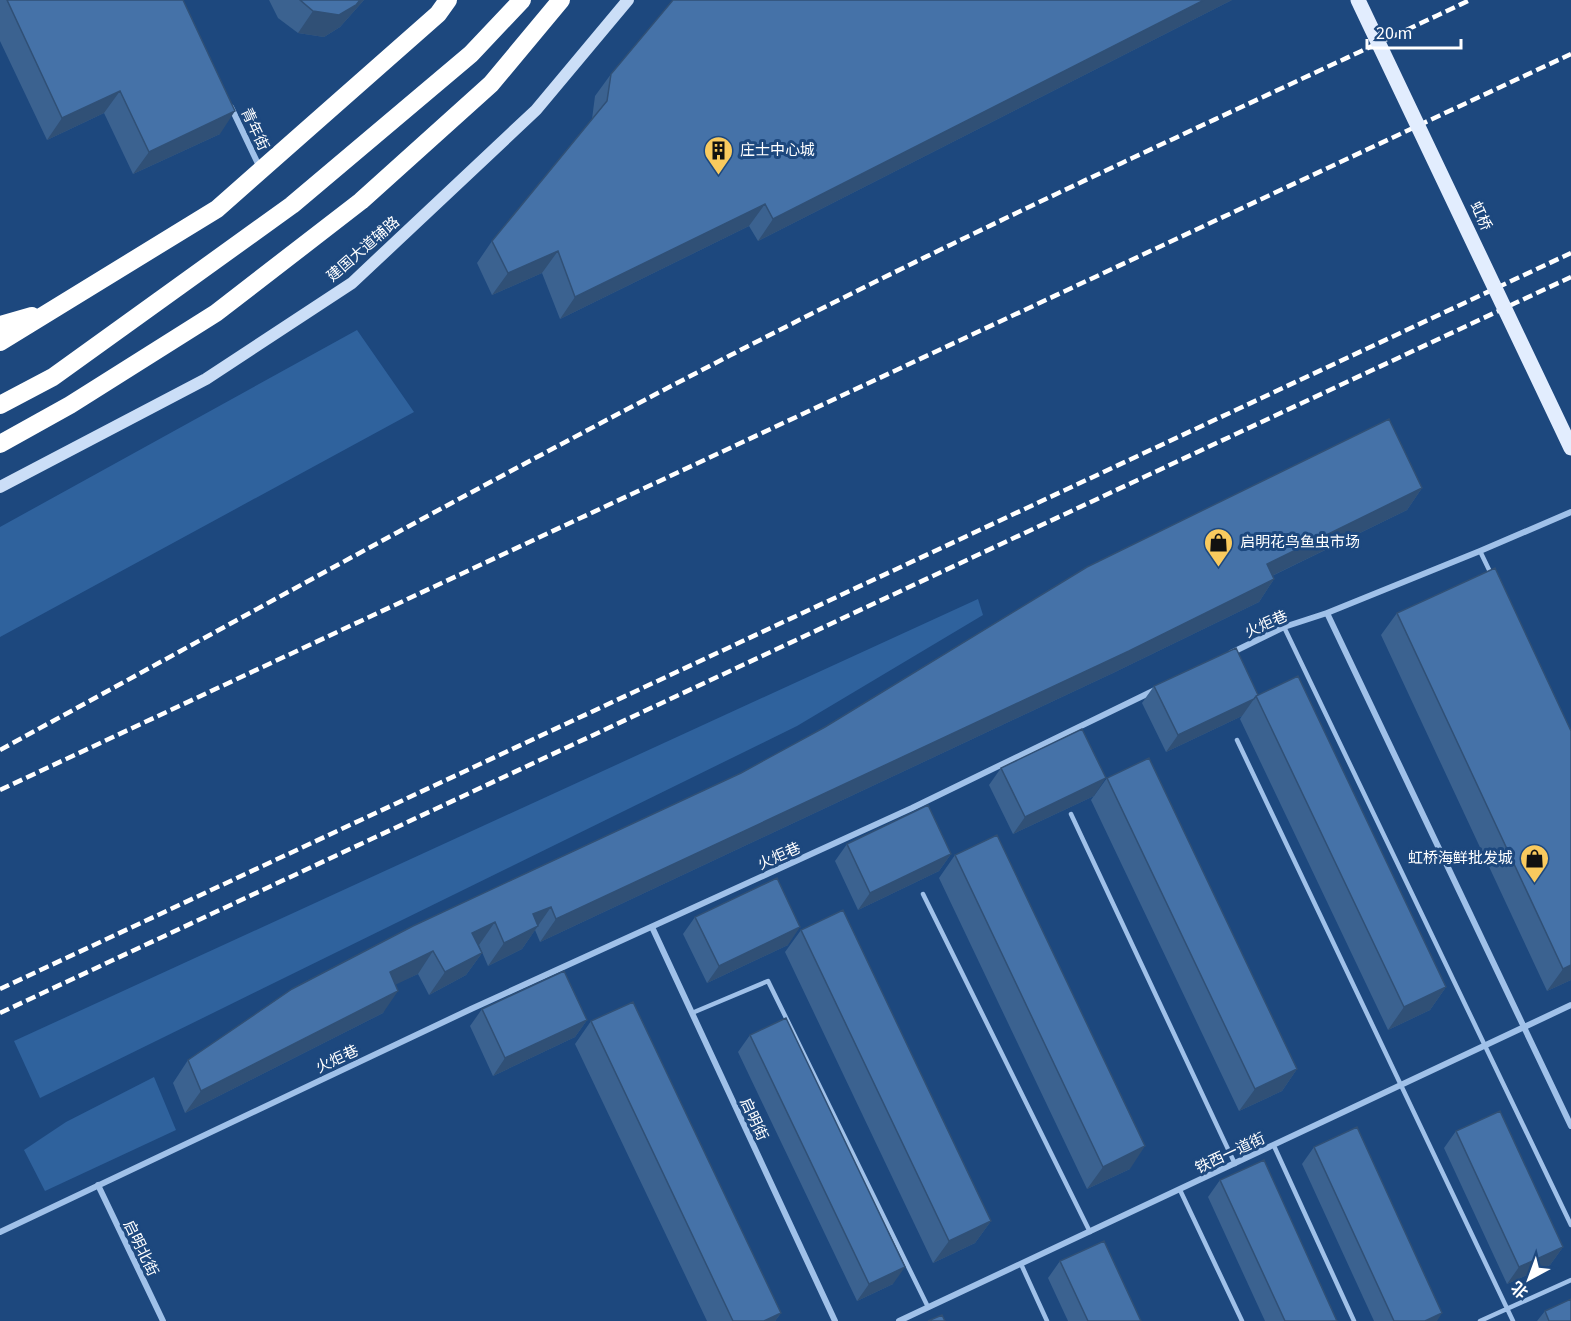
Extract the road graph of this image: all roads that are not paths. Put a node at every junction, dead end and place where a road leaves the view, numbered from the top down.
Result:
1 (448, 0) edge
2 (522, 0) edge
3 (561, 0) edge
4 (628, 0) edge
5 (1358, 0) edge
6 (226, 96) edge
7 (261, 170) junction
8 (54, 309) junction
9 (0, 325) edge
10 (0, 342) edge
11 (0, 405) edge
12 (0, 444) edge
13 (1571, 448) edge
14 (0, 487) edge
15 (1571, 512) edge
16 (1480, 551) junction
17 (1495, 582) edge
18 (1327, 613) junction
19 (1284, 627) junction
20 (1220, 658) edge
21 (1167, 684) edge
22 (1237, 740) dead end
23 (1071, 814) edge
24 (923, 894) dead end
25 (652, 927) junction
26 (1571, 1005) edge
27 (692, 1013) junction
28 (1526, 1028) junction
29 (1486, 1046) junction
30 (1401, 1086) junction
31 (1571, 1126) edge
32 (1274, 1146) junction
33 (1235, 1164) junction
34 (98, 1185) junction
35 (1180, 1190) junction
36 (1571, 1225) edge
37 (0, 1232) edge
38 (1089, 1232) junction
39 (1021, 1264) junction
40 (1571, 1280) edge
41 (928, 1307) junction
42 (1507, 1308) junction
43 (163, 1321) edge
44 (835, 1321) edge
45 (899, 1321) edge
46 (1047, 1321) edge
47 (1242, 1321) edge
48 (1354, 1321) edge
49 (1480, 1321) edge
50 (1513, 1321) edge

1 - 7 highway
2 - 11 highway
3 - 12 highway
4 - 14 main road, 建国大道辅路
5 - 13 main road, 虹桥, bridge
6 - 7 street, 青年街
7 - 8 highway
8 - 9 highway
8 - 10 highway
15 - 16 street, 火炬巷
16 - 17 lane
16 - 18 street, 火炬巷
18 - 19 street, 火炬巷
18 - 28 street
19 - 20 street, 火炬巷
19 - 29 lane
21 - 25 street, 火炬巷
22 - 30 lane
23 - 33 lane
24 - 38 lane
25 - 27 street, 启明街
25 - 34 street, 火炬巷
26 - 28 street, 铁西一道街
27 - 41 lane
27 - 44 street, 启明街
28 - 29 street, 铁西一道街
28 - 31 street
29 - 30 street, 铁西一道街
29 - 36 lane
30 - 32 street, 铁西一道街
30 - 42 lane
32 - 33 street, 铁西一道街
32 - 48 lane
33 - 35 street, 铁西一道街
34 - 37 street, 火炬巷
34 - 43 street, 启明北街
35 - 38 street, 铁西一道街
35 - 47 lane
38 - 39 street, 铁西一道街
39 - 41 street, 铁西一道街
39 - 46 lane
40 - 42 lane
41 - 45 street, 铁西一道街
42 - 49 lane
42 - 50 lane

